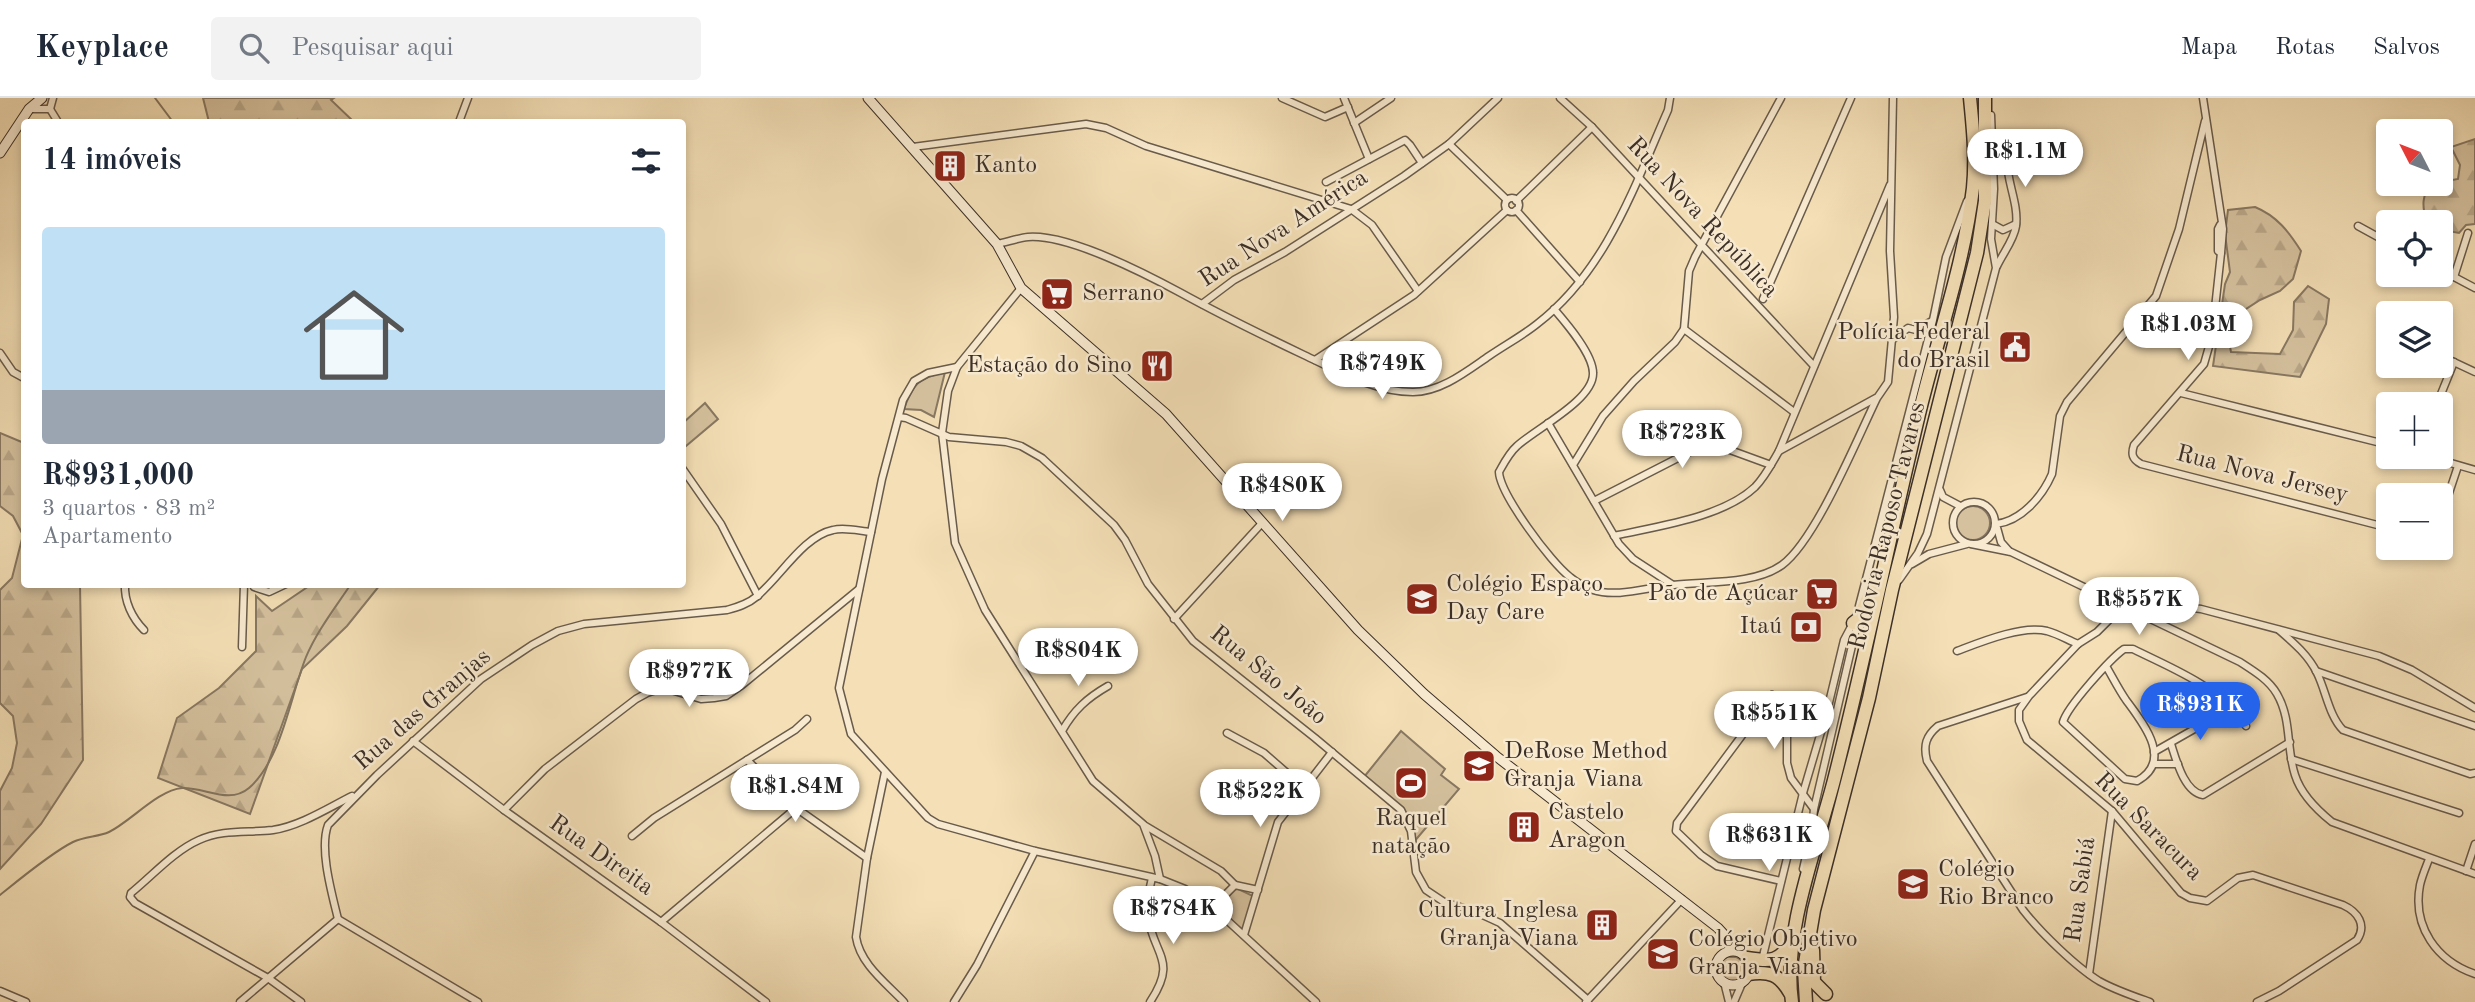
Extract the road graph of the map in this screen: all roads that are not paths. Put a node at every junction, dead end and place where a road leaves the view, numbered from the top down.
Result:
1 (42, 98) edge
2 (53, 98) edge
3 (468, 98) edge
4 (868, 98) edge
5 (1282, 98) edge
6 (1344, 98) edge
7 (1391, 98) edge
8 (1498, 98) edge
9 (1560, 98) edge
10 (1670, 98) edge
11 (1781, 98) edge
12 (1851, 98) edge
13 (1893, 98) edge
14 (1970, 98) edge
15 (1987, 98) edge
16 (2203, 98) edge
17 (1348, 107) junction
18 (29, 109) junction
19 (50, 109) junction
20 (22, 119) edge
21 (56, 119) edge
22 (460, 119) edge
23 (21, 121) edge
24 (2205, 121) junction
25 (1354, 123) junction
26 (1592, 127) junction
27 (1449, 144) junction
28 (913, 147) junction
29 (0, 153) edge
30 (2007, 155) dead end
31 (1369, 159) junction
32 (1422, 163) junction
33 (1638, 178) junction
34 (1892, 180) junction
35 (1326, 182) dead end
36 (1973, 186) junction
37 (1507, 200) junction
38 (1517, 201) junction
39 (1351, 209) junction
40 (1507, 210) junction
41 (1516, 210) junction
42 (1992, 224) junction
43 (2016, 225) junction
44 (2358, 226) dead end
45 (2468, 233) dead end
46 (2376, 236) edge
47 (997, 244) junction
48 (1701, 244) junction
49 (1996, 268) junction
50 (2454, 277) joint
51 (1580, 282) junction
52 (1020, 288) junction
53 (2475, 288) edge
54 (1418, 291) junction
55 (1762, 299) dead end
56 (1202, 304) junction
57 (1554, 309) junction
58 (1894, 317) junction
59 (1933, 320) junction
60 (1908, 328) junction
61 (1684, 329) junction
62 (1916, 330) junction
63 (1892, 340) junction
64 (1928, 340) junction
65 (0, 353) edge
66 (1315, 360) junction
67 (2454, 362) joint
68 (1814, 366) junction
69 (957, 367) junction
70 (2475, 372) edge
71 (21, 376) edge
72 (2442, 392) edge
73 (2181, 393) junction
74 (1877, 398) junction
75 (1794, 412) junction
76 (899, 417) junction
77 (1548, 423) junction
78 (1700, 426) dead end
79 (942, 433) junction
80 (1711, 441) junction
81 (2376, 442) edge
82 (1779, 451) junction
83 (2453, 464) edge
84 (1573, 465) junction
85 (1771, 465) junction
86 (2458, 466) junction
87 (2475, 470) edge
88 (686, 474) edge
89 (2452, 483) edge
90 (1939, 489) junction
91 (1594, 501) junction
92 (1960, 506) junction
93 (1263, 522) junction
94 (1996, 524) junction
95 (2376, 525) edge
96 (871, 532) junction
97 (1615, 536) junction
98 (1970, 544) junction
99 (2011, 552) junction
100 (1885, 564) junction
101 (1910, 565) junction
102 (1673, 584) junction
103 (125, 588) edge
104 (244, 588) edge
105 (259, 588) edge
106 (278, 588) edge
107 (859, 589) junction
108 (1892, 590) junction
109 (758, 596) junction
110 (2115, 603) junction
111 (1174, 619) junction
112 (1856, 621) junction
113 (2278, 629) junction
114 (144, 630) dead end
115 (2078, 644) junction
116 (242, 647) dead end
117 (1957, 651) dead end
118 (2106, 666) junction
119 (2316, 671) junction
120 (1108, 686) dead end
121 (2029, 696) junction
122 (2233, 707) junction
123 (2475, 708) edge
124 (1070, 716) junction
125 (1055, 718) junction
126 (807, 719) dead end
127 (2246, 726) dead end
128 (2475, 726) edge
129 (1062, 731) junction
130 (1227, 733) dead end
131 (413, 741) junction
132 (2290, 743) junction
133 (2171, 744) junction
134 (1332, 752) junction
135 (2154, 752) junction
136 (2291, 759) junction
137 (747, 760) junction
138 (2154, 764) junction
139 (2178, 764) junction
140 (885, 772) junction
141 (2475, 773) edge
142 (1303, 787) junction
143 (358, 793) junction
144 (1803, 793) junction
145 (796, 808) junction
146 (1814, 809) junction
147 (504, 810) junction
148 (2112, 811) junction
149 (2459, 813) dead end
150 (1143, 824) junction
151 (632, 836) dead end
152 (2475, 845) edge
153 (1035, 850) junction
154 (867, 858) junction
155 (2429, 859) junction
156 (2466, 871) junction
157 (2475, 874) edge
158 (1152, 877) junction
159 (1160, 879) junction
160 (1782, 881) junction
161 (1235, 885) junction
162 (1258, 890) junction
163 (1682, 899) junction
164 (1801, 902) junction
165 (1814, 910) junction
166 (1217, 911) junction
167 (338, 919) junction
168 (660, 922) junction
169 (1718, 928) junction
170 (1244, 935) junction
171 (1794, 940) junction
172 (1722, 954) junction
173 (1744, 956) junction
174 (1762, 960) junction
175 (2089, 974) junction
176 (2475, 974) edge
177 (1746, 977) junction
178 (268, 978) junction
179 (1724, 982) junction
180 (0, 991) edge
181 (1826, 994) dead end
182 (1792, 998) edge
183 (1314, 1001) edge
184 (1587, 1001) edge
185 (26, 1002) edge
186 (240, 1002) edge
187 (301, 1002) edge
188 (478, 1002) edge
189 (766, 1002) edge
190 (904, 1002) edge
191 (954, 1002) edge
192 (1150, 1002) edge
193 (1731, 1002) edge
194 (1806, 1002) edge
195 (2150, 1002) edge
196 (2257, 1002) edge

1 - 18 main road
2 - 19 street
3 - 22 street
4 - 28 main road
5 - 17 street
6 - 17 street
7 - 25 street
8 - 27 street, Rua Nova América
9 - 26 street, Rua Nova República
10 - 33 street, Rua Nova América
11 - 48 street
12 - 55 street
13 - 34 street
14 - 36 highway, Rodovia Raposo Tavares
15 - 42 street
15 - 108 highway, Rodovia Raposo Tavares
16 - 24 street
17 - 25 street
18 - 19 street
18 - 20 main road
19 - 21 street
23 - 29 main road
24 - 73 street
24 - 94 street
25 - 31 street
26 - 33 street, Rua Nova República
26 - 38 street
27 - 32 street, Rua Nova América
27 - 37 street
28 - 39 street
28 - 47 main road
30 - 43 street
31 - 32 street
31 - 35 street
32 - 39 street, Rua Nova América
33 - 48 street, Rua Nova República
33 - 51 street, Rua Nova América
34 - 58 street
34 - 68 street
36 - 59 street
36 - 100 highway, Rodovia Raposo Tavares
37 - 38 street
37 - 40 street
38 - 41 street
39 - 54 street
39 - 56 street, Rua Nova América
40 - 41 street
40 - 54 street
41 - 51 street
42 - 43 street
42 - 49 street
43 - 49 street
44 - 46 street
45 - 50 street
47 - 52 main road
47 - 56 street
48 - 61 street
48 - 68 street, Rua Nova República
49 - 90 street
50 - 53 street
51 - 57 street, Rua Nova América
52 - 69 street
52 - 93 main road
54 - 66 street
56 - 66 street, Rua Nova América
57 - 66 street, Rua Nova América
57 - 77 street
58 - 60 street
58 - 63 street
59 - 62 street
59 - 64 street
60 - 62 street
60 - 63 street
61 - 75 street
61 - 84 street
62 - 64 street
63 - 74 street
64 - 112 street
65 - 71 street
67 - 70 street
67 - 72 street
68 - 75 street
69 - 76 street
69 - 79 street
73 - 81 street
73 - 95 street, Rua Nova Jersey
74 - 82 street
74 - 102 street
75 - 82 street
76 - 79 street, Rua São João
76 - 96 street
77 - 84 street
77 - 102 street
78 - 80 street
79 - 111 street, Rua São João
79 - 125 street
80 - 85 street
80 - 91 street
82 - 85 street
83 - 86 street
84 - 91 street
85 - 97 street
86 - 87 street
86 - 89 street
88 - 109 street
90 - 92 street
90 - 101 street
91 - 97 street
92 - 94 street
92 - 98 street
93 - 111 street
93 - 163 main road
94 - 98 street
94 - 99 street
96 - 107 street
96 - 109 street, Rua das Granjas
97 - 102 street
98 - 99 street
98 - 101 street
99 - 110 street
100 - 112 highway
100 - 164 highway, Rodovia Raposo Tavares
101 - 108 street
103 - 114 street
104 - 116 street
105 - 106 street
107 - 140 street
107 - 147 street
108 - 165 highway, Rodovia Raposo Tavares
109 - 131 street, Rua das Granjas
110 - 113 street
110 - 115 street
110 - 132 street
111 - 134 street, Rua São João
112 - 144 street
112 - 146 street
113 - 119 street
113 - 123 street
115 - 117 street
115 - 121 street
118 - 122 street
118 - 135 street
118 - 138 street
119 - 128 street
119 - 141 street
120 - 124 street
121 - 148 street, Rua Saracura
121 - 175 street
122 - 127 street
122 - 133 street
124 - 125 street
124 - 129 street
125 - 129 street
126 - 137 street
129 - 150 street
130 - 142 street
131 - 143 street, Rua das Granjas
131 - 147 street, Rua Direita
132 - 136 street
132 - 139 street
133 - 135 street
133 - 139 street
134 - 142 street
134 - 184 street, Rua São João
135 - 138 street
136 - 149 street
136 - 155 street
137 - 145 street
137 - 151 street
138 - 139 street
140 - 153 street
140 - 154 street
142 - 162 street
143 - 167 street, Rua das Granjas
143 - 178 street
144 - 146 street
144 - 160 street
144 - 160 street
145 - 154 street
145 - 168 street
146 - 164 street
147 - 168 street, Rua Direita
148 - 175 street, Rua Sabiá
148 - 196 street, Rua Saracura
150 - 159 street
150 - 161 street
152 - 156 street
153 - 158 street
153 - 191 street
154 - 190 street
155 - 156 street
155 - 176 street
156 - 157 street
158 - 159 street
158 - 192 street
159 - 166 street
160 - 174 street
161 - 162 street
161 - 166 street
162 - 170 street
163 - 169 main road
163 - 184 street
164 - 171 highway, Rodovia Raposo Tavares
165 - 181 highway
165 - 194 highway, Rodovia Raposo Tavares
166 - 170 street
167 - 178 street
167 - 188 street
168 - 189 street, Rua Direita
169 - 172 main road
169 - 173 main road
170 - 183 street
171 - 174 highway
171 - 182 highway, Rodovia Raposo Tavares
172 - 173 main road
172 - 179 main road
173 - 174 highway
173 - 177 main road
175 - 195 street
177 - 179 main road
177 - 182 highway
177 - 193 street
178 - 186 street
178 - 187 street
179 - 193 street
180 - 185 street

